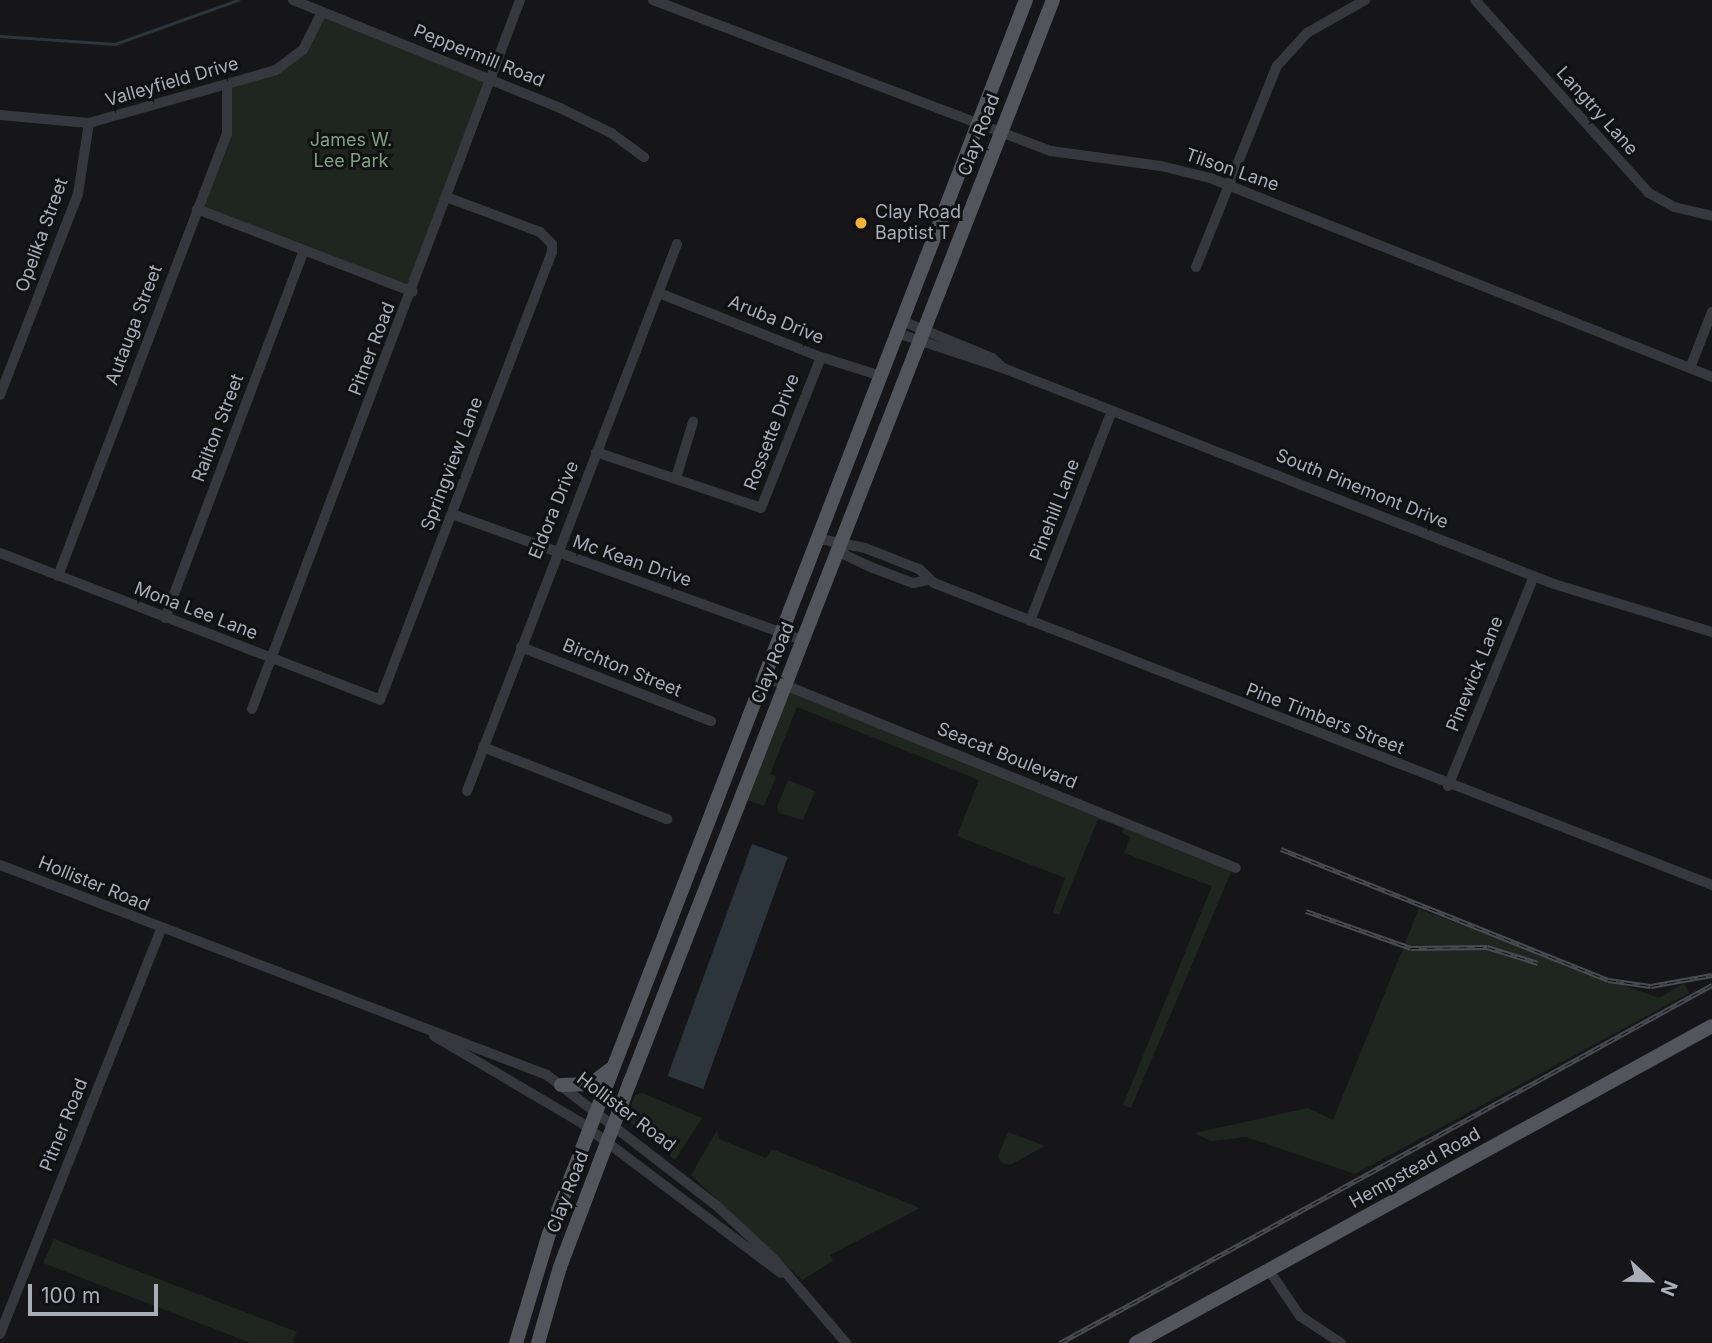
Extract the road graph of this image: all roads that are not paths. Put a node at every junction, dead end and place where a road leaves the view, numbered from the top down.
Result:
1 (293, 0) edge
2 (520, 0) edge
3 (653, 0) edge
4 (1026, 0) edge
5 (1053, 0) edge
6 (1365, 0) edge
7 (1475, 0) edge
8 (322, 12) junction
9 (489, 78) junction
10 (227, 84) junction
11 (0, 115) edge
12 (977, 122) junction
13 (89, 123) junction
14 (1001, 132) junction
15 (644, 157) dead end
16 (1228, 185) junction
17 (449, 198) junction
18 (197, 209) junction
19 (1712, 216) edge
20 (677, 244) dead end
21 (304, 250) junction
22 (1196, 267) dead end
23 (413, 292) junction
24 (659, 293) junction
25 (1712, 312) edge
26 (900, 327) junction
27 (921, 335) junction
28 (821, 357) junction
29 (1690, 368) junction
30 (881, 376) junction
31 (1712, 377) edge
32 (0, 395) edge
33 (1112, 411) junction
34 (693, 422) dead end
35 (596, 452) junction
36 (676, 478) junction
37 (452, 514) junction
38 (820, 538) junction
39 (840, 545) junction
40 (0, 553) edge
41 (555, 553) junction
42 (58, 576) junction
43 (1534, 576) junction
44 (165, 618) junction
45 (1030, 621) junction
46 (1712, 632) edge
47 (782, 633) junction
48 (802, 640) junction
49 (521, 646) junction
50 (273, 659) junction
51 (765, 677) junction
52 (784, 684) junction
53 (380, 700) joint
54 (252, 709) dead end
55 (711, 721) dead end
56 (484, 747) junction
57 (1448, 786) junction
58 (467, 791) dead end
59 (716, 801) junction
60 (736, 809) junction
61 (667, 819) dead end
62 (0, 865) edge
63 (1236, 867) dead end
64 (1712, 885) edge
65 (161, 929) junction
66 (650, 975) junction
67 (669, 982) junction
68 (410, 1023) junction
69 (1712, 1026) edge
70 (512, 1060) junction
71 (615, 1066) junction
72 (504, 1077) junction
73 (561, 1085) junction
74 (597, 1112) junction
75 (615, 1125) junction
76 (590, 1129) junction
77 (608, 1143) junction
78 (716, 1205) junction
79 (705, 1219) junction
80 (1268, 1269) junction
81 (789, 1279) junction
82 (0, 1334) edge
83 (517, 1340) edge
84 (538, 1342) edge
85 (846, 1343) edge
86 (1136, 1343) edge
87 (1341, 1343) edge

1 - 8 street, Peppermill Road
2 - 9 street, Pitner Road
3 - 12 street, Tilson Lane
4 - 12 main road, Clay Road
5 - 14 main road, Clay Road
6 - 16 street
7 - 19 street, Langtry Lane
8 - 9 street, Peppermill Road
8 - 10 street, Valleyfield Drive
9 - 15 street, Peppermill Road
9 - 17 street, Pitner Road
10 - 13 street, Valleyfield Drive
10 - 18 street, Autauga Street
11 - 13 street, Valleyfield Drive
12 - 14 street, Tilson Lane
12 - 26 main road, Clay Road
13 - 32 street, Opelika Street
14 - 16 street, Tilson Lane
14 - 27 main road, Clay Road
16 - 22 street
16 - 29 street, Tilson Lane
17 - 23 street, Pitner Road
17 - 37 street, Springview Lane
18 - 21 street
18 - 42 street, Autauga Street
20 - 24 street, Eldora Drive
21 - 23 street
21 - 44 street, Railton Street
23 - 50 street, Pitner Road
24 - 28 street, Aruba Drive
24 - 35 street, Eldora Drive
25 - 29 street
26 - 27 street, South Pinemont Drive
26 - 30 main road, Clay Road
27 - 33 street, South Pinemont Drive
27 - 39 main road, Clay Road
28 - 30 street, Aruba Drive
28 - 36 street, Rossette Drive
29 - 31 street, Tilson Lane
30 - 38 main road, Clay Road
33 - 43 street, South Pinemont Drive
33 - 45 street, Pinehill Lane
34 - 36 street
35 - 36 street
35 - 41 street, Eldora Drive
37 - 41 street, Mc Kean Drive
37 - 53 street, Springview Lane
38 - 39 street, Pine Timbers Street
38 - 47 main road, Clay Road
39 - 45 street, Pine Timbers Street
39 - 48 main road, Clay Road
40 - 42 street, Mona Lee Lane
41 - 47 street, Mc Kean Drive
41 - 49 street, Eldora Drive
42 - 44 street, Mona Lee Lane
43 - 46 street, South Pinemont Drive
43 - 57 street, Pinewick Lane
44 - 50 street, Mona Lee Lane
45 - 57 street, Pine Timbers Street
47 - 48 street, Mc Kean Drive
47 - 51 main road, Clay Road
48 - 52 main road, Clay Road
49 - 55 street, Birchton Street
49 - 56 street, Eldora Drive
50 - 53 street, Mona Lee Lane
50 - 54 street, Pitner Road
51 - 52 street, Seacat Boulevard
51 - 59 main road, Clay Road
52 - 60 main road, Clay Road
52 - 63 street, Seacat Boulevard
56 - 58 street, Eldora Drive
56 - 61 street
57 - 64 street, Pine Timbers Street
59 - 60 main road
59 - 66 main road, Clay Road
60 - 67 main road, Clay Road
62 - 65 street, Hollister Road
65 - 68 street, Hollister Road
65 - 82 street, Pitner Road
66 - 67 main road
66 - 71 main road, Clay Road
67 - 75 main road, Clay Road
68 - 70 street, Hollister Road
68 - 72 street, Hollister Road
69 - 80 main road, Hempstead Road
70 - 72 street
70 - 73 street, Hollister Road
71 - 73 main road
71 - 74 main road, Clay Road
72 - 76 street, Hollister Road
73 - 74 street, Hollister Road
74 - 75 street, Hollister Road
74 - 76 main road, Clay Road
75 - 77 main road, Clay Road
75 - 78 street, Hollister Road
76 - 77 street, Hollister Road
76 - 83 main road, Clay Road
77 - 79 street, Hollister Road
77 - 84 main road, Clay Road
78 - 79 street
78 - 81 street, Hollister Road
79 - 81 street, Hollister Road
80 - 86 main road, Hempstead Road
80 - 87 street
81 - 85 street, Hollister Road
83 - 84 main road

